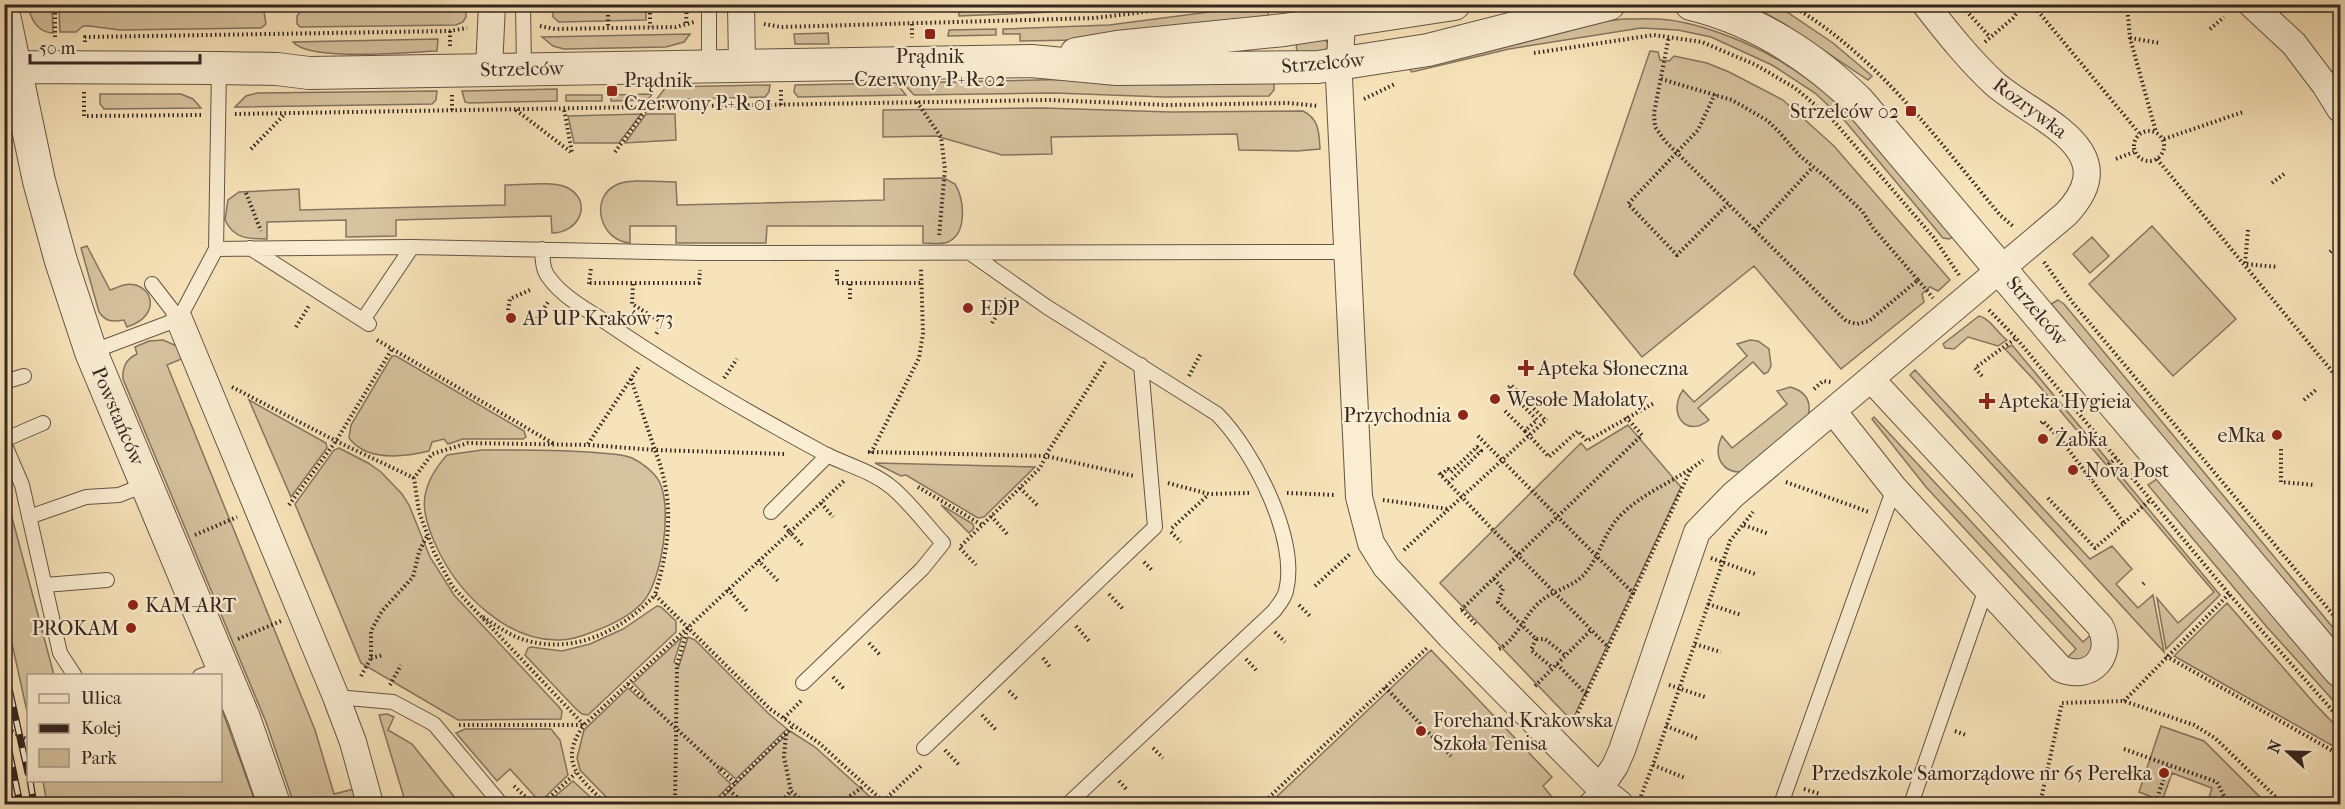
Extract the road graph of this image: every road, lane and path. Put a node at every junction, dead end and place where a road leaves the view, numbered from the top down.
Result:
1 (55, 4) edge
2 (492, 4) edge
3 (523, 4) edge
4 (650, 4) edge
5 (687, 4) edge
6 (709, 4) edge
7 (741, 4) edge
8 (1209, 4) edge
9 (1454, 4) edge
10 (1609, 4) edge
11 (1691, 4) edge
12 (1789, 4) edge
13 (1925, 4) edge
14 (1960, 4) edge
15 (2023, 4) edge
16 (2032, 4) edge
17 (2251, 4) edge
18 (2127, 6) edge
19 (1343, 13) edge
20 (4, 15) edge
21 (608, 15) dead end
22 (2224, 17) dead end
23 (696, 21) dead end
24 (686, 23) junction
25 (763, 24) dead end
26 (912, 24) junction
27 (871, 25) junction
28 (536, 26) dead end
29 (650, 27) junction
30 (472, 28) dead end
31 (608, 28) junction
32 (2210, 29) dead end
33 (871, 31) dead end
34 (1670, 36) junction
35 (1990, 37) junction
36 (56, 38) dead end
37 (2130, 38) junction
38 (912, 41) dead end
39 (2159, 43) dead end
40 (84, 45) dead end
41 (1530, 54) dead end
42 (10, 55) edge
43 (1968, 56) junction
44 (1030, 61) junction
45 (1340, 64) junction
46 (742, 65) junction
47 (709, 66) junction
48 (219, 68) junction
49 (524, 68) junction
50 (489, 69) junction
51 (1661, 79) junction
52 (1405, 82) dead end
53 (452, 90) dead end
54 (1715, 94) junction
55 (84, 96) dead end
56 (1359, 101) dead end
57 (916, 102) junction
58 (1321, 106) dead end
59 (648, 107) junction
60 (564, 108) junction
61 (515, 109) junction
62 (2340, 109) edge
63 (452, 110) junction
64 (2243, 111) dead end
65 (232, 114) dead end
66 (286, 114) junction
67 (204, 115) dead end
68 (2156, 132) junction
69 (2139, 133) junction
70 (2164, 139) junction
71 (250, 149) dead end
72 (615, 152) dead end
73 (1677, 152) junction
74 (2134, 152) junction
75 (2116, 159) dead end
76 (2157, 159) junction
77 (1812, 168) junction
78 (2284, 174) dead end
79 (2272, 183) dead end
80 (246, 192) dead end
81 (1728, 204) junction
82 (2016, 229) dead end
83 (1755, 230) junction
84 (2247, 230) dead end
85 (2340, 243) edge
86 (412, 247) junction
87 (250, 248) junction
88 (268, 248) junction
89 (216, 249) junction
90 (542, 249) junction
91 (1346, 252) junction
92 (2330, 252) dead end
93 (837, 253) junction
94 (921, 253) junction
95 (938, 253) junction
96 (970, 253) junction
97 (2039, 255) dead end
98 (2245, 264) junction
99 (2278, 267) dead end
100 (2001, 268) junction
101 (1918, 280) junction
102 (1963, 281) dead end
103 (590, 283) dead end
104 (699, 283) dead end
105 (850, 283) junction
106 (922, 283) junction
107 (152, 284) dead end
108 (633, 284) junction
109 (1014, 284) junction
110 (557, 287) junction
111 (532, 290) dead end
112 (318, 291) junction
113 (850, 299) dead end
114 (1938, 304) dead end
115 (1983, 304) dead end
116 (508, 310) dead end
117 (179, 319) junction
118 (366, 322) junction
119 (992, 323) dead end
120 (532, 326) dead end
121 (296, 327) dead end
122 (2016, 338) junction
123 (1113, 348) junction
124 (392, 349) junction
125 (648, 350) junction
126 (92, 352) junction
127 (1201, 353) dead end
128 (1141, 365) junction
129 (24, 376) dead end
130 (1982, 376) dead end
131 (631, 379) junction
132 (1871, 379) junction
133 (2340, 381) edge
134 (4, 382) edge
135 (207, 386) junction
136 (2317, 389) dead end
137 (1181, 390) junction
138 (2304, 400) dead end
139 (1654, 403) dead end
140 (1505, 411) dead end
141 (1833, 411) junction
142 (1626, 417) junction
143 (43, 423) dead end
144 (2041, 423) dead end
145 (1525, 431) junction
146 (1529, 435) junction
147 (1478, 436) dead end
148 (4, 441) edge
149 (336, 441) junction
150 (554, 445) junction
151 (588, 445) junction
152 (2281, 449) dead end
153 (655, 450) junction
154 (871, 452) junction
155 (828, 455) junction
156 (1046, 456) junction
157 (2116, 458) junction
158 (1501, 460) junction
159 (1703, 460) dead end
160 (859, 468) junction
161 (1691, 470) junction
162 (1794, 474) dead end
163 (414, 478) junction
164 (2091, 479) junction
165 (1152, 480) junction
166 (1785, 481) junction
167 (1448, 483) junction
168 (147, 484) junction
169 (1281, 485) dead end
170 (2315, 485) dead end
171 (1780, 486) dead end
172 (891, 487) junction
173 (1020, 488) junction
174 (1894, 488) junction
175 (1267, 492) junction
176 (1286, 493) junction
177 (1209, 494) junction
178 (1340, 495) dead end
179 (1462, 497) junction
180 (2048, 498) dead end
181 (1374, 499) dead end
182 (2150, 500) junction
183 (1288, 502) dead end
184 (1841, 502) dead end
185 (821, 503) junction
186 (289, 505) dead end
187 (1038, 506) dead end
188 (258, 508) junction
189 (1448, 509) junction
190 (1755, 509) dead end
191 (771, 512) joint
192 (991, 516) junction
193 (29, 517) junction
194 (833, 517) dead end
195 (1558, 517) junction
196 (2124, 523) junction
197 (982, 525) junction
198 (1744, 525) junction
199 (1155, 527) junction
200 (790, 532) junction
201 (1769, 534) dead end
202 (1008, 535) dead end
203 (428, 536) junction
204 (186, 539) dead end
205 (943, 543) junction
206 (802, 545) dead end
207 (959, 548) junction
208 (1354, 550) dead end
209 (1404, 550) junction
210 (1691, 550) junction
211 (1399, 554) dead end
212 (1596, 555) junction
213 (1518, 556) junction
214 (1412, 558) dead end
215 (758, 560) junction
216 (1722, 563) junction
217 (976, 565) dead end
218 (1755, 574) dead end
219 (1494, 579) junction
220 (106, 580) dead end
221 (778, 581) dead end
222 (45, 585) junction
223 (1315, 586) dead end
224 (728, 589) junction
225 (1986, 589) junction
226 (1554, 592) junction
227 (1634, 594) junction
228 (2229, 594) junction
229 (655, 595) junction
230 (1299, 596) dead end
231 (1454, 601) dead end
232 (1708, 604) junction
233 (1462, 610) junction
234 (747, 611) dead end
235 (301, 612) junction
236 (477, 614) junction
237 (1741, 615) dead end
238 (1456, 616) dead end
239 (1311, 617) dead end
240 (2340, 623) edge
241 (1520, 625) junction
242 (688, 626) junction
243 (1591, 630) junction
244 (1484, 633) dead end
245 (865, 639) dead end
246 (1536, 639) junction
247 (1492, 641) dead end
248 (1695, 644) junction
249 (1431, 645) dead end
250 (1609, 648) junction
251 (1499, 649) junction
252 (1721, 652) dead end
253 (384, 655) dead end
254 (881, 656) dead end
255 (1506, 656) dead end
256 (1566, 656) junction
257 (2166, 656) junction
258 (371, 658) junction
259 (217, 662) edge
260 (1556, 666) junction
261 (2340, 671) edge
262 (74, 674) edge
263 (829, 674) dead end
264 (361, 676) dead end
265 (1528, 678) dead end
266 (1648, 678) junction
267 (803, 683) dead end
268 (628, 684) junction
269 (1535, 686) junction
270 (1385, 687) junction
271 (1679, 688) junction
272 (845, 690) dead end
273 (1542, 694) dead end
274 (2064, 694) dead end
275 (1587, 695) junction
276 (336, 697) junction
277 (1705, 697) dead end
278 (805, 698) dead end
279 (2124, 701) junction
280 (2062, 703) junction
281 (784, 718) junction
282 (1565, 718) dead end
283 (2340, 719) edge
284 (434, 724) junction
285 (584, 725) junction
286 (793, 726) junction
287 (1666, 726) junction
288 (4, 727) edge
289 (676, 729) junction
290 (786, 733) junction
291 (27, 739) edge
292 (1699, 739) dead end
293 (924, 748) joint
294 (2124, 749) dead end
295 (2340, 755) edge
296 (1451, 756) dead end
297 (1653, 765) junction
298 (2168, 765) junction
299 (576, 773) junction
300 (1685, 778) dead end
301 (735, 783) junction
302 (514, 786) dead end
303 (864, 786) junction
304 (729, 790) junction
305 (791, 791) junction
306 (1592, 796) edge
307 (1629, 800) edge
308 (2156, 802) dead end
309 (545, 803) edge
310 (883, 803) edge
311 (274, 804) edge
312 (370, 804) edge
313 (501, 804) edge
314 (533, 804) edge
315 (606, 804) edge
316 (675, 804) edge
317 (714, 804) edge
318 (745, 804) edge
319 (779, 804) edge
320 (806, 804) edge
321 (838, 804) edge
322 (1068, 804) edge
323 (1262, 804) edge
324 (1781, 804) edge
325 (1911, 804) edge
326 (2040, 804) edge
327 (2228, 804) edge
328 (2283, 804) edge

1 - 36 path
2 - 50 street
3 - 49 lane
4 - 29 path
5 - 24 path
6 - 47 lane
7 - 46 street
8 - 26 path
9 - 19 street, Strzelców
10 - 45 street, Strzelców
11 - 100 street, Strzelców
12 - 82 path
13 - 43 street, Rozrywka
14 - 35 path
15 - 35 path
16 - 69 path
17 - 62 street
18 - 37 path
19 - 44 street, Strzelców
19 - 45 street
20 - 42 street, Powstańców
21 - 31 path
22 - 32 path
23 - 24 path
24 - 29 path
25 - 27 path
26 - 27 path
26 - 38 path
27 - 33 path
28 - 31 path
29 - 31 path
30 - 40 path
34 - 41 path
34 - 51 path
34 - 102 path
35 - 43 path
37 - 39 path
37 - 68 path
42 - 48 street, Strzelców
42 - 126 street, Powstańców
43 - 100 street, Rozrywka
44 - 45 street, Strzelców
44 - 46 street, Strzelców
45 - 91 street
46 - 47 street, Strzelców
47 - 49 street, Strzelców
48 - 50 street, Strzelców
48 - 89 lane
49 - 50 street, Strzelców
51 - 54 path
51 - 73 path
52 - 56 path
53 - 63 path
54 - 73 path
54 - 77 path
55 - 67 path
57 - 58 path
57 - 59 path
57 - 95 path
59 - 60 path
59 - 72 path
60 - 61 path
60 - 61 path
61 - 63 path
63 - 66 path
64 - 70 path
65 - 66 path
66 - 71 path
68 - 69 path
68 - 70 path
69 - 74 path
70 - 76 path
73 - 81 path
73 - 81 path
74 - 75 path
74 - 76 path
76 - 98 path
77 - 83 path
77 - 101 path
78 - 79 path
80 - 88 path
81 - 83 path
83 - 101 path
84 - 98 path
85 - 92 path
86 - 88 lane
86 - 90 lane
86 - 118 lane
87 - 88 lane
87 - 89 lane
87 - 112 lane
89 - 117 lane
90 - 93 lane
90 - 110 lane
91 - 96 lane
91 - 306 street
93 - 94 lane
93 - 105 path
94 - 95 lane
94 - 106 path
95 - 96 lane
96 - 109 lane
97 - 240 path
98 - 99 path
98 - 133 path
100 - 132 street, Rozrywka
100 - 261 street, Strzelców
101 - 114 path
103 - 108 path
104 - 108 path
105 - 106 path
105 - 113 path
106 - 154 path
107 - 117 lane
108 - 125 path
109 - 119 path
109 - 123 lane
110 - 120 path
110 - 125 lane
111 - 116 path
112 - 118 lane
112 - 121 path
115 - 122 path
117 - 126 lane
117 - 135 street
118 - 124 path
122 - 130 path
122 - 157 path
123 - 128 lane
123 - 156 path
124 - 149 path
124 - 150 path
125 - 131 path
125 - 155 lane
126 - 168 street, Powstańców
127 - 137 path
128 - 137 lane
128 - 165 lane
129 - 134 lane
131 - 151 path
131 - 153 path
132 - 141 street, Rozrywka
132 - 225 street
135 - 149 path
135 - 188 street
136 - 138 path
137 - 175 lane
139 - 142 path
140 - 145 path
141 - 174 street
141 - 210 street, Rozrywka
142 - 146 path
142 - 195 path
143 - 148 lane
144 - 164 path
145 - 146 path
145 - 146 path
146 - 158 path
147 - 158 path
148 - 193 lane
149 - 163 path
149 - 186 path
150 - 151 path
150 - 163 path
151 - 153 path
152 - 170 path
153 - 155 path
153 - 229 path
154 - 155 path
154 - 156 path
154 - 160 path
155 - 160 lane
155 - 191 lane
156 - 165 path
156 - 173 path
157 - 164 path
157 - 182 path
158 - 179 path
158 - 195 path
159 - 161 path
160 - 172 lane
160 - 185 path
161 - 212 path
161 - 227 path
162 - 166 path
163 - 203 path
164 - 196 path
165 - 177 path
165 - 199 lane
166 - 171 path
166 - 184 path
167 - 167 path
167 - 179 path
168 - 193 lane
168 - 259 street, Powstańców
169 - 176 path
172 - 197 path
172 - 205 lane
173 - 187 path
173 - 192 path
174 - 225 street
174 - 324 lane
175 - 177 path
175 - 322 lane
176 - 178 path
176 - 183 path
177 - 199 path
179 - 189 path
179 - 213 path
180 - 196 path
181 - 189 path
182 - 196 path
182 - 228 path
185 - 194 path
185 - 200 path
188 - 204 path
188 - 235 street
189 - 209 path
190 - 198 path
191 - 200 path
192 - 197 path
192 - 202 path
193 - 222 lane
195 - 212 path
195 - 213 path
197 - 207 path
198 - 201 path
198 - 216 path
199 - 293 lane
200 - 206 path
200 - 215 path
203 - 236 path
203 - 258 path
205 - 207 path
205 - 267 lane
207 - 217 path
208 - 223 path
209 - 211 path
209 - 214 path
210 - 216 path
210 - 266 street, Rozrywka
212 - 226 path
212 - 227 path
213 - 219 path
213 - 226 path
215 - 221 path
215 - 224 path
216 - 218 path
216 - 232 path
219 - 233 path
219 - 241 path
220 - 222 lane
222 - 262 lane
224 - 234 path
224 - 242 path
225 - 325 lane
226 - 241 path
226 - 243 path
227 - 250 path
228 - 257 path
228 - 283 path
229 - 236 path
229 - 242 path
230 - 239 path
231 - 233 path
232 - 237 path
232 - 248 path
233 - 238 path
233 - 244 path
235 - 259 path
235 - 276 street
236 - 285 path
241 - 246 path
241 - 251 path
242 - 268 path
242 - 281 path
242 - 289 path
243 - 250 path
243 - 256 path
245 - 254 path
246 - 256 path
246 - 260 path
247 - 251 path
248 - 252 path
248 - 271 path
249 - 270 path
250 - 275 path
251 - 255 path
253 - 258 path
256 - 260 path
257 - 279 path
257 - 295 path
258 - 264 path
259 - 311 street, Powstańców
260 - 269 path
260 - 275 path
263 - 272 path
265 - 269 path
266 - 271 path
266 - 306 street, Rozrywka
268 - 285 path
268 - 289 path
269 - 273 path
270 - 296 path
270 - 323 path
271 - 277 path
271 - 287 path
274 - 280 path
275 - 282 path
276 - 284 lane
276 - 312 street
278 - 281 path
279 - 280 path
279 - 328 path
280 - 326 path
281 - 286 path
284 - 285 path
284 - 313 lane
285 - 299 path
286 - 290 path
286 - 303 path
287 - 292 path
287 - 297 path
288 - 291 path
289 - 301 path
289 - 316 path
290 - 301 path
290 - 305 path
293 - 310 path
294 - 298 path
297 - 300 path
297 - 307 path
298 - 308 path
298 - 327 path
299 - 309 path
299 - 315 path
301 - 304 path
302 - 314 path
303 - 310 path
303 - 321 path
304 - 317 path
304 - 318 path
305 - 319 path
305 - 320 path
306 - 307 street

